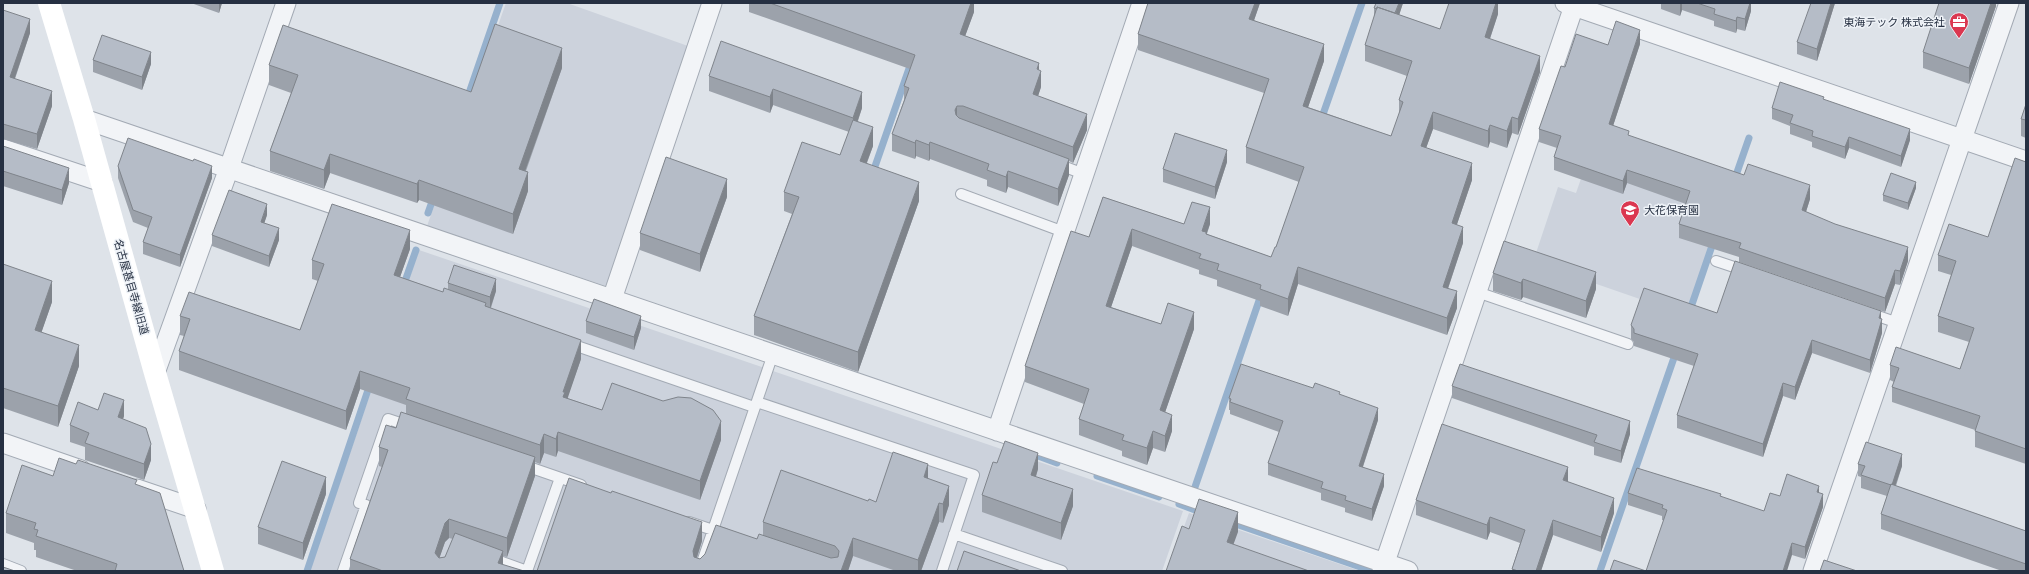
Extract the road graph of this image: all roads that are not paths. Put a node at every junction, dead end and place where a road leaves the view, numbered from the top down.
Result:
1 (49, 3) edge
2 (286, 3) edge
3 (712, 3) edge
4 (1142, 3) edge
5 (2009, 3) edge
6 (1571, 4) edge
7 (84, 119) junction
8 (1962, 139) junction
9 (3, 149) edge
10 (1048, 160) edge
11 (2026, 161) edge
12 (229, 168) junction
13 (1084, 174) junction
14 (102, 182) junction
15 (961, 194) dead end
16 (1064, 232) junction
17 (1716, 261) dead end
18 (1752, 274) edge
19 (1477, 292) junction
20 (612, 299) junction
21 (1862, 311) edge
22 (1898, 323) junction
23 (554, 339) edge
24 (1628, 344) dead end
25 (773, 354) junction
26 (155, 373) junction
27 (756, 404) junction
28 (418, 429) edge
29 (997, 431) junction
30 (3, 443) edge
31 (515, 462) edge
32 (99, 476) edge
33 (560, 478) junction
34 (122, 484) edge
35 (589, 488) edge
36 (196, 509) junction
37 (676, 517) edge
38 (713, 530) junction
39 (954, 534) junction
40 (735, 537) edge
41 (478, 553) edge
42 (3, 564) edge
43 (1384, 567) edge
44 (21, 571) edge
45 (214, 571) edge
46 (343, 571) edge
47 (699, 571) edge
48 (942, 571) edge
49 (1062, 571) edge
50 (1408, 571) edge
51 (1813, 571) edge

1 - 7 street, 名古屋甚目寺線旧道
2 - 12 street
3 - 20 street
4 - 13 street
5 - 8 street
6 - 8 street
6 - 19 street
7 - 12 street
7 - 14 street, 名古屋甚目寺線旧道
8 - 11 street
8 - 22 street
9 - 14 street
10 - 13 lane
12 - 20 street
12 - 26 street
13 - 16 street
14 - 26 street, 名古屋甚目寺線旧道
15 - 16 lane
16 - 29 street
17 - 18 lane
19 - 24 lane
19 - 43 street
20 - 25 street
21 - 22 lane
22 - 51 street
23 - 27 lane
25 - 27 lane
25 - 29 street
26 - 36 street, 名古屋甚目寺線旧道
27 - 38 lane
27 - 39 lane
28 - 46 lane
29 - 43 street
30 - 32 street
31 - 33 lane
33 - 35 lane
33 - 41 lane
34 - 36 street
36 - 45 street, 名古屋甚目寺線旧道
37 - 38 lane
38 - 40 lane
38 - 47 lane
39 - 48 lane
39 - 49 lane
42 - 44 lane
43 - 50 street

